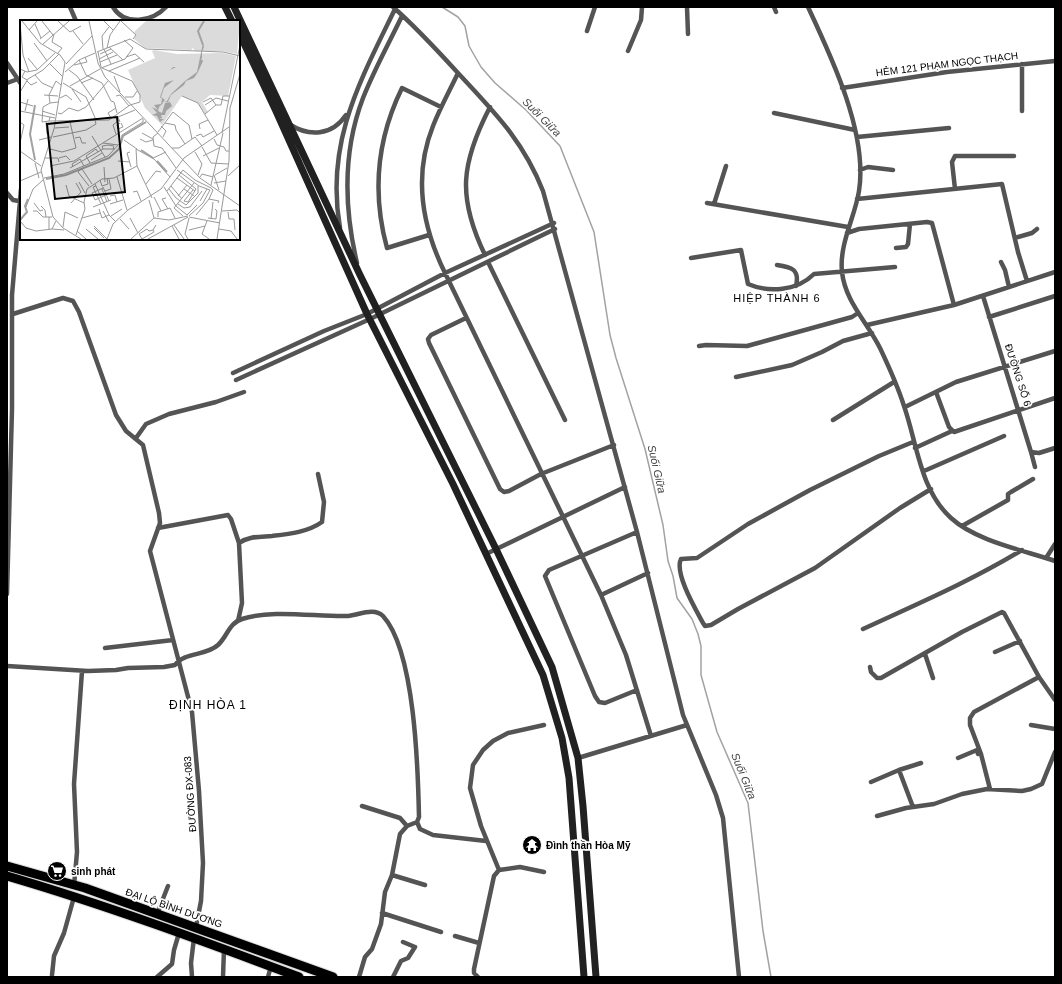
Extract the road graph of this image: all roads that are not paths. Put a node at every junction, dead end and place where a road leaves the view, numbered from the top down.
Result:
1 (70, 7) edge
2 (113, 7) edge
3 (166, 7) edge
4 (225, 7) edge
5 (234, 7) edge
6 (595, 7) edge
7 (642, 7) edge
8 (687, 7) edge
9 (394, 8) edge
10 (810, 8) edge
11 (402, 16) junction
12 (76, 20) edge
13 (232, 20) edge
14 (587, 31) dead end
15 (688, 34) dead end
16 (240, 35) edge
17 (628, 51) dead end
18 (1055, 60) edge
19 (7, 63) edge
20 (1022, 64) junction
21 (458, 73) junction
22 (18, 79) junction
23 (20, 82) edge
24 (7, 83) edge
25 (842, 88) junction
26 (441, 107) junction
27 (490, 107) junction
28 (349, 108) junction
29 (1022, 112) dead end
30 (774, 113) dead end
31 (289, 124) junction
32 (949, 128) dead end
33 (855, 130) junction
34 (857, 137) junction
35 (1014, 156) dead end
36 (726, 166) dead end
37 (860, 170) junction
38 (893, 170) dead end
39 (955, 189) junction
40 (7, 193) edge
41 (20, 195) edge
42 (857, 199) junction
43 (19, 201) junction
44 (707, 202) dead end
45 (714, 204) junction
46 (554, 223) junction
47 (910, 224) junction
48 (848, 227) junction
49 (555, 229) junction
50 (1037, 229) dead end
51 (847, 232) junction
52 (341, 233) junction
53 (429, 235) junction
54 (1014, 238) junction
55 (896, 248) dead end
56 (484, 255) junction
57 (691, 258) dead end
58 (488, 262) junction
59 (1001, 262) dead end
60 (777, 265) dead end
61 (895, 267) dead end
62 (1055, 272) edge
63 (445, 273) junction
64 (842, 273) junction
65 (360, 275) junction
66 (449, 281) junction
67 (1027, 281) junction
68 (796, 286) junction
69 (1009, 287) junction
70 (10, 296) edge
71 (983, 296) junction
72 (1055, 296) edge
73 (954, 305) junction
74 (378, 311) junction
75 (858, 313) junction
76 (13, 314) junction
77 (369, 316) junction
78 (989, 317) junction
79 (466, 318) junction
80 (867, 325) junction
81 (872, 333) junction
82 (699, 346) dead end
83 (1055, 351) edge
84 (1006, 368) junction
85 (233, 373) dead end
86 (736, 377) dead end
87 (236, 380) dead end
88 (894, 382) junction
89 (244, 392) dead end
90 (936, 392) junction
91 (1055, 398) edge
92 (905, 407) junction
93 (1019, 409) junction
94 (565, 420) dead end
95 (833, 420) dead end
96 (952, 431) junction
97 (9, 435) edge
98 (1004, 436) dead end
99 (136, 438) junction
100 (913, 442) junction
101 (614, 445) junction
102 (915, 448) junction
103 (1055, 448) edge
104 (1031, 452) junction
105 (1036, 467) dead end
106 (924, 471) junction
107 (318, 474) dead end
108 (542, 474) junction
109 (1033, 479) dead end
110 (625, 487) junction
111 (931, 489) junction
112 (562, 516) junction
113 (962, 526) junction
114 (158, 528) junction
115 (637, 532) junction
116 (239, 543) junction
117 (1055, 544) edge
118 (496, 549) junction
119 (1022, 550) junction
120 (486, 554) junction
121 (583, 557) junction
122 (1046, 558) junction
123 (1055, 561) edge
124 (648, 573) junction
125 (7, 594) edge
126 (601, 595) junction
127 (238, 621) junction
128 (864, 629) dead end
129 (174, 640) junction
130 (1020, 641) junction
131 (105, 648) dead end
132 (995, 652) dead end
133 (925, 654) junction
134 (179, 660) junction
135 (7, 666) edge
136 (870, 667) dead end
137 (82, 671) junction
138 (1040, 677) junction
139 (933, 678) dead end
140 (637, 690) junction
141 (1055, 700) edge
142 (544, 725) dead end
143 (686, 725) junction
144 (1031, 725) dead end
145 (1055, 729) edge
146 (651, 736) junction
147 (1055, 752) edge
148 (578, 758) junction
149 (958, 758) dead end
150 (921, 763) dead end
151 (899, 770) junction
152 (871, 782) dead end
153 (988, 789) junction
154 (362, 806) dead end
155 (913, 807) junction
156 (877, 816) dead end
157 (417, 822) junction
158 (407, 826) junction
159 (486, 841) junction
160 (7, 866) edge
161 (499, 870) junction
162 (544, 872) dead end
163 (392, 875) junction
164 (7, 876) edge
165 (425, 885) dead end
166 (74, 886) junction
167 (168, 886) dead end
168 (74, 896) junction
169 (382, 913) junction
170 (156, 914) junction
171 (196, 928) junction
172 (441, 932) dead end
173 (179, 933) junction
174 (455, 936) dead end
175 (194, 938) junction
176 (404, 942) dead end
177 (479, 943) junction
178 (224, 949) junction
179 (271, 966) junction
180 (52, 975) dead end
181 (157, 977) edge
182 (192, 977) edge
183 (223, 977) edge
184 (268, 977) edge
185 (300, 977) edge
186 (333, 977) edge
187 (359, 977) edge
188 (393, 977) edge
189 (478, 977) edge
190 (584, 977) edge
191 (596, 977) edge
192 (739, 977) edge

1 - 12 street
2 - 3 street
4 - 13 street
5 - 31 street
6 - 14 street
7 - 17 street
8 - 15 street
9 - 11 street
9 - 28 street
10 - 25 street
11 - 21 street
11 - 65 street
16 - 77 street
18 - 20 street, HẺM 121 PHẠM NGỌC THẠCH
19 - 22 street
20 - 25 street, HẺM 121 PHẠM NGỌC THẠCH
20 - 29 street
21 - 26 street
21 - 27 street
22 - 23 street
22 - 24 street
25 - 33 street
26 - 53 street
26 - 53 street
27 - 46 street
27 - 56 street
28 - 31 street
28 - 52 street
30 - 33 street
31 - 52 street
32 - 34 street
33 - 34 street
34 - 37 street
35 - 39 street
36 - 45 street
37 - 38 street
37 - 42 street
39 - 42 street
39 - 54 street
40 - 43 street
41 - 43 street
42 - 48 street
43 - 70 street
44 - 45 street
45 - 48 street
46 - 49 street
46 - 56 street
47 - 51 street
47 - 55 street
47 - 73 street
48 - 51 street
49 - 58 street
49 - 101 street
50 - 54 street
51 - 64 street
52 - 65 street
53 - 63 street
54 - 67 street
56 - 63 street
57 - 68 street
58 - 66 street
58 - 94 street
59 - 69 street
60 - 68 street
61 - 64 street
62 - 67 street
63 - 66 street
63 - 74 street
64 - 68 street
64 - 75 street
65 - 74 street
66 - 74 street
66 - 79 street
67 - 69 street
69 - 71 street
70 - 76 street
71 - 73 street
71 - 78 street, ĐƯỜNG SỐ 6
72 - 78 street
73 - 80 street
74 - 77 street
74 - 118 street
75 - 80 street
75 - 82 street
76 - 97 street
76 - 99 street, ĐƯỜNG ĐX-083
77 - 85 street
77 - 87 street
77 - 120 street
78 - 84 street, ĐƯỜNG SỐ 6
79 - 108 street
79 - 108 street
80 - 81 street
81 - 86 street
81 - 88 street
83 - 84 street
84 - 90 street
84 - 93 street, ĐƯỜNG SỐ 6
88 - 92 street
88 - 95 street
89 - 99 street
90 - 92 street
90 - 96 street
91 - 93 street
92 - 100 street
93 - 96 street
93 - 104 street, ĐƯỜNG SỐ 6
96 - 102 street
97 - 125 street
98 - 106 street
99 - 114 street, ĐƯỜNG ĐX-083
100 - 102 street
100 - 111 street
101 - 108 street
101 - 110 street
102 - 106 street
103 - 104 street
104 - 105 street, ĐƯỜNG SỐ 6
106 - 111 street
107 - 116 street
108 - 112 street
109 - 113 street
110 - 112 street
110 - 115 street
111 - 113 street
112 - 118 street
112 - 121 street
113 - 119 street
114 - 116 street
114 - 129 street, ĐƯỜNG ĐX-083
115 - 121 street
115 - 124 street
116 - 127 street
117 - 122 street
118 - 120 street
118 - 148 street
119 - 122 street
119 - 128 street
120 - 190 street
121 - 126 street
121 - 140 street
122 - 123 street
124 - 126 street
124 - 143 street
126 - 140 street
127 - 134 street
127 - 157 street
129 - 131 street
129 - 134 street, ĐƯỜNG ĐX-083
130 - 132 street
130 - 133 street
130 - 138 street
133 - 136 street
133 - 139 street
134 - 137 street
134 - 171 street, ĐƯỜNG ĐX-083
135 - 137 street
137 - 166 street
138 - 141 street
138 - 153 street
140 - 146 street
142 - 159 street
143 - 146 street
143 - 192 street
144 - 145 street
146 - 148 street
147 - 153 street
148 - 191 street
149 - 153 street
150 - 151 street
151 - 152 street
151 - 155 street
153 - 155 street
154 - 158 street
155 - 156 street
157 - 158 street
157 - 159 street
158 - 163 street
159 - 161 street
160 - 166 highway, ĐẠI LỘ BÌNH DƯƠNG
161 - 162 street
161 - 177 street
163 - 165 street
163 - 169 street
164 - 168 highway
166 - 170 highway, ĐẠI LỘ BÌNH DƯƠNG
167 - 170 street
168 - 173 highway
168 - 180 street
169 - 172 street
169 - 187 street
170 - 171 highway, ĐẠI LỘ BÌNH DƯƠNG
171 - 186 highway, ĐẠI LỘ BÌNH DƯƠNG
173 - 175 highway
173 - 181 street
174 - 177 street
175 - 178 highway
175 - 182 street
176 - 188 street
177 - 189 street
178 - 179 highway
178 - 183 street
179 - 184 street
179 - 185 highway

